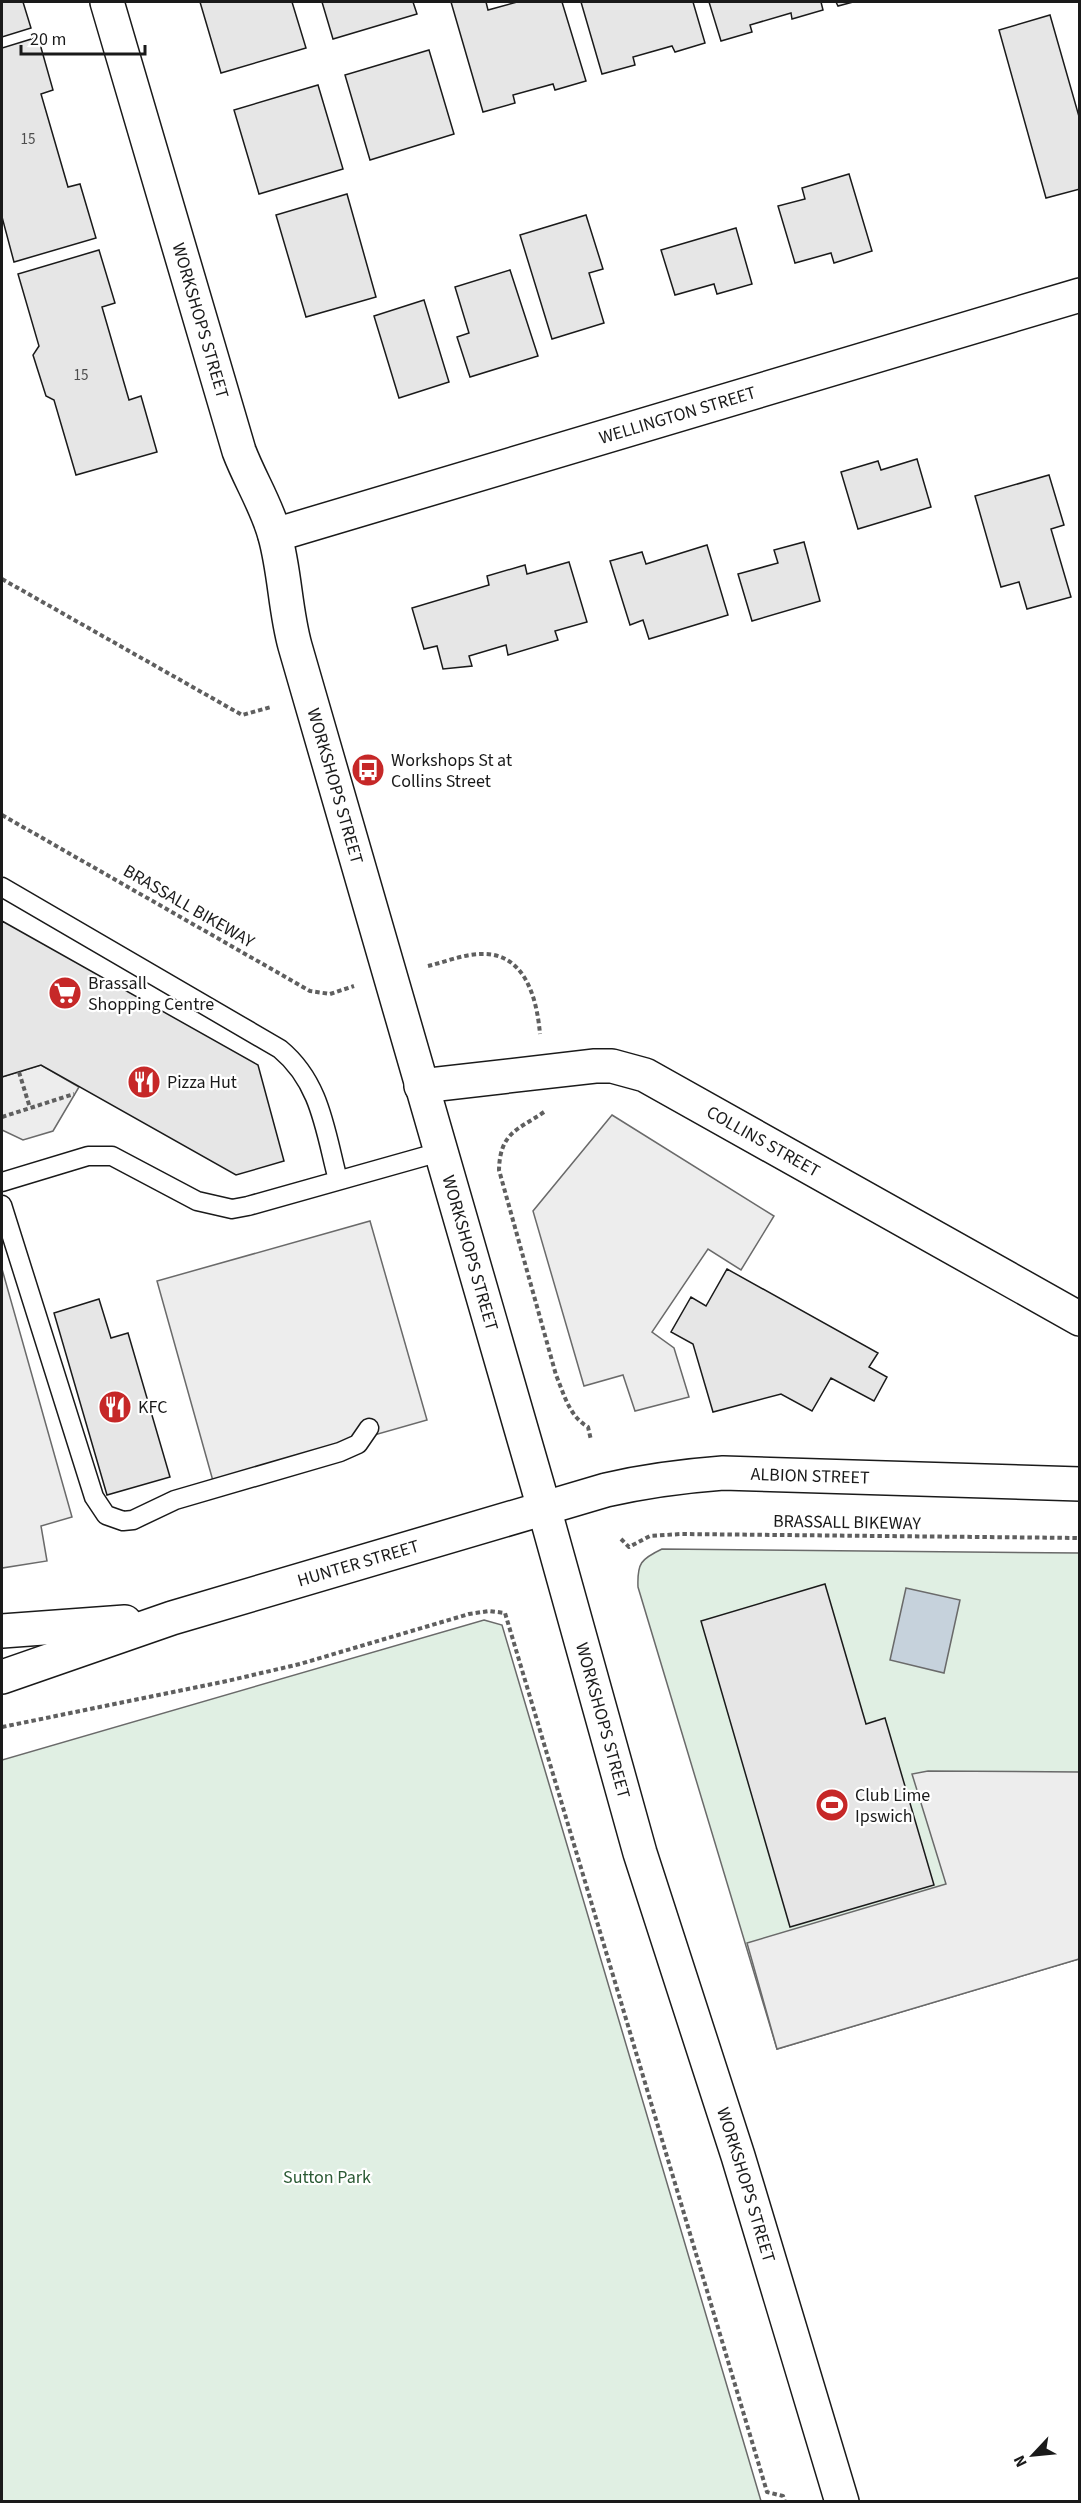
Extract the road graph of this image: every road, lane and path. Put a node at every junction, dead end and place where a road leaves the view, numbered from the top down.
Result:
1 (107, 2) edge
2 (1080, 295) edge
3 (275, 535) junction
4 (2, 579) edge
5 (271, 707) dead end
6 (2, 815) edge
7 (2, 887) edge
8 (421, 968) dead end
9 (359, 985) dead end
10 (541, 1037) dead end
11 (19, 1072) dead end
12 (421, 1086) junction
13 (75, 1094) dead end
14 (548, 1105) dead end
15 (30, 1108) junction
16 (2, 1117) edge
17 (440, 1152) junction
18 (338, 1180) junction
19 (2, 1182) edge
20 (2, 1205) edge
21 (1080, 1319) edge
22 (369, 1428) dead end
23 (591, 1440) dead end
24 (1080, 1484) edge
25 (544, 1508) junction
26 (1080, 1538) edge
27 (621, 1539) dead end
28 (172, 1618) junction
29 (2, 1631) edge
30 (2, 1677) edge
31 (2, 1727) edge
32 (785, 2502) edge
33 (842, 2502) edge

1 - 3 street, WORKSHOPS STREET
2 - 3 street, WELLINGTON STREET
3 - 12 street, WORKSHOPS STREET
4 - 5 path
6 - 9 path, BRASSALL BIKEWAY
7 - 18 lane
8 - 10 path
11 - 15 path
12 - 17 street, WORKSHOPS STREET
12 - 21 street, COLLINS STREET
13 - 15 path
14 - 23 path
15 - 16 path
17 - 18 lane
17 - 25 street, WORKSHOPS STREET
18 - 19 lane
20 - 22 lane
24 - 25 street, ALBION STREET
25 - 28 street, HUNTER STREET
25 - 33 street, WORKSHOPS STREET
26 - 27 path, BRASSALL BIKEWAY
28 - 29 street, HUNTER STREET
28 - 30 street, HUNTER STREET
31 - 32 path

